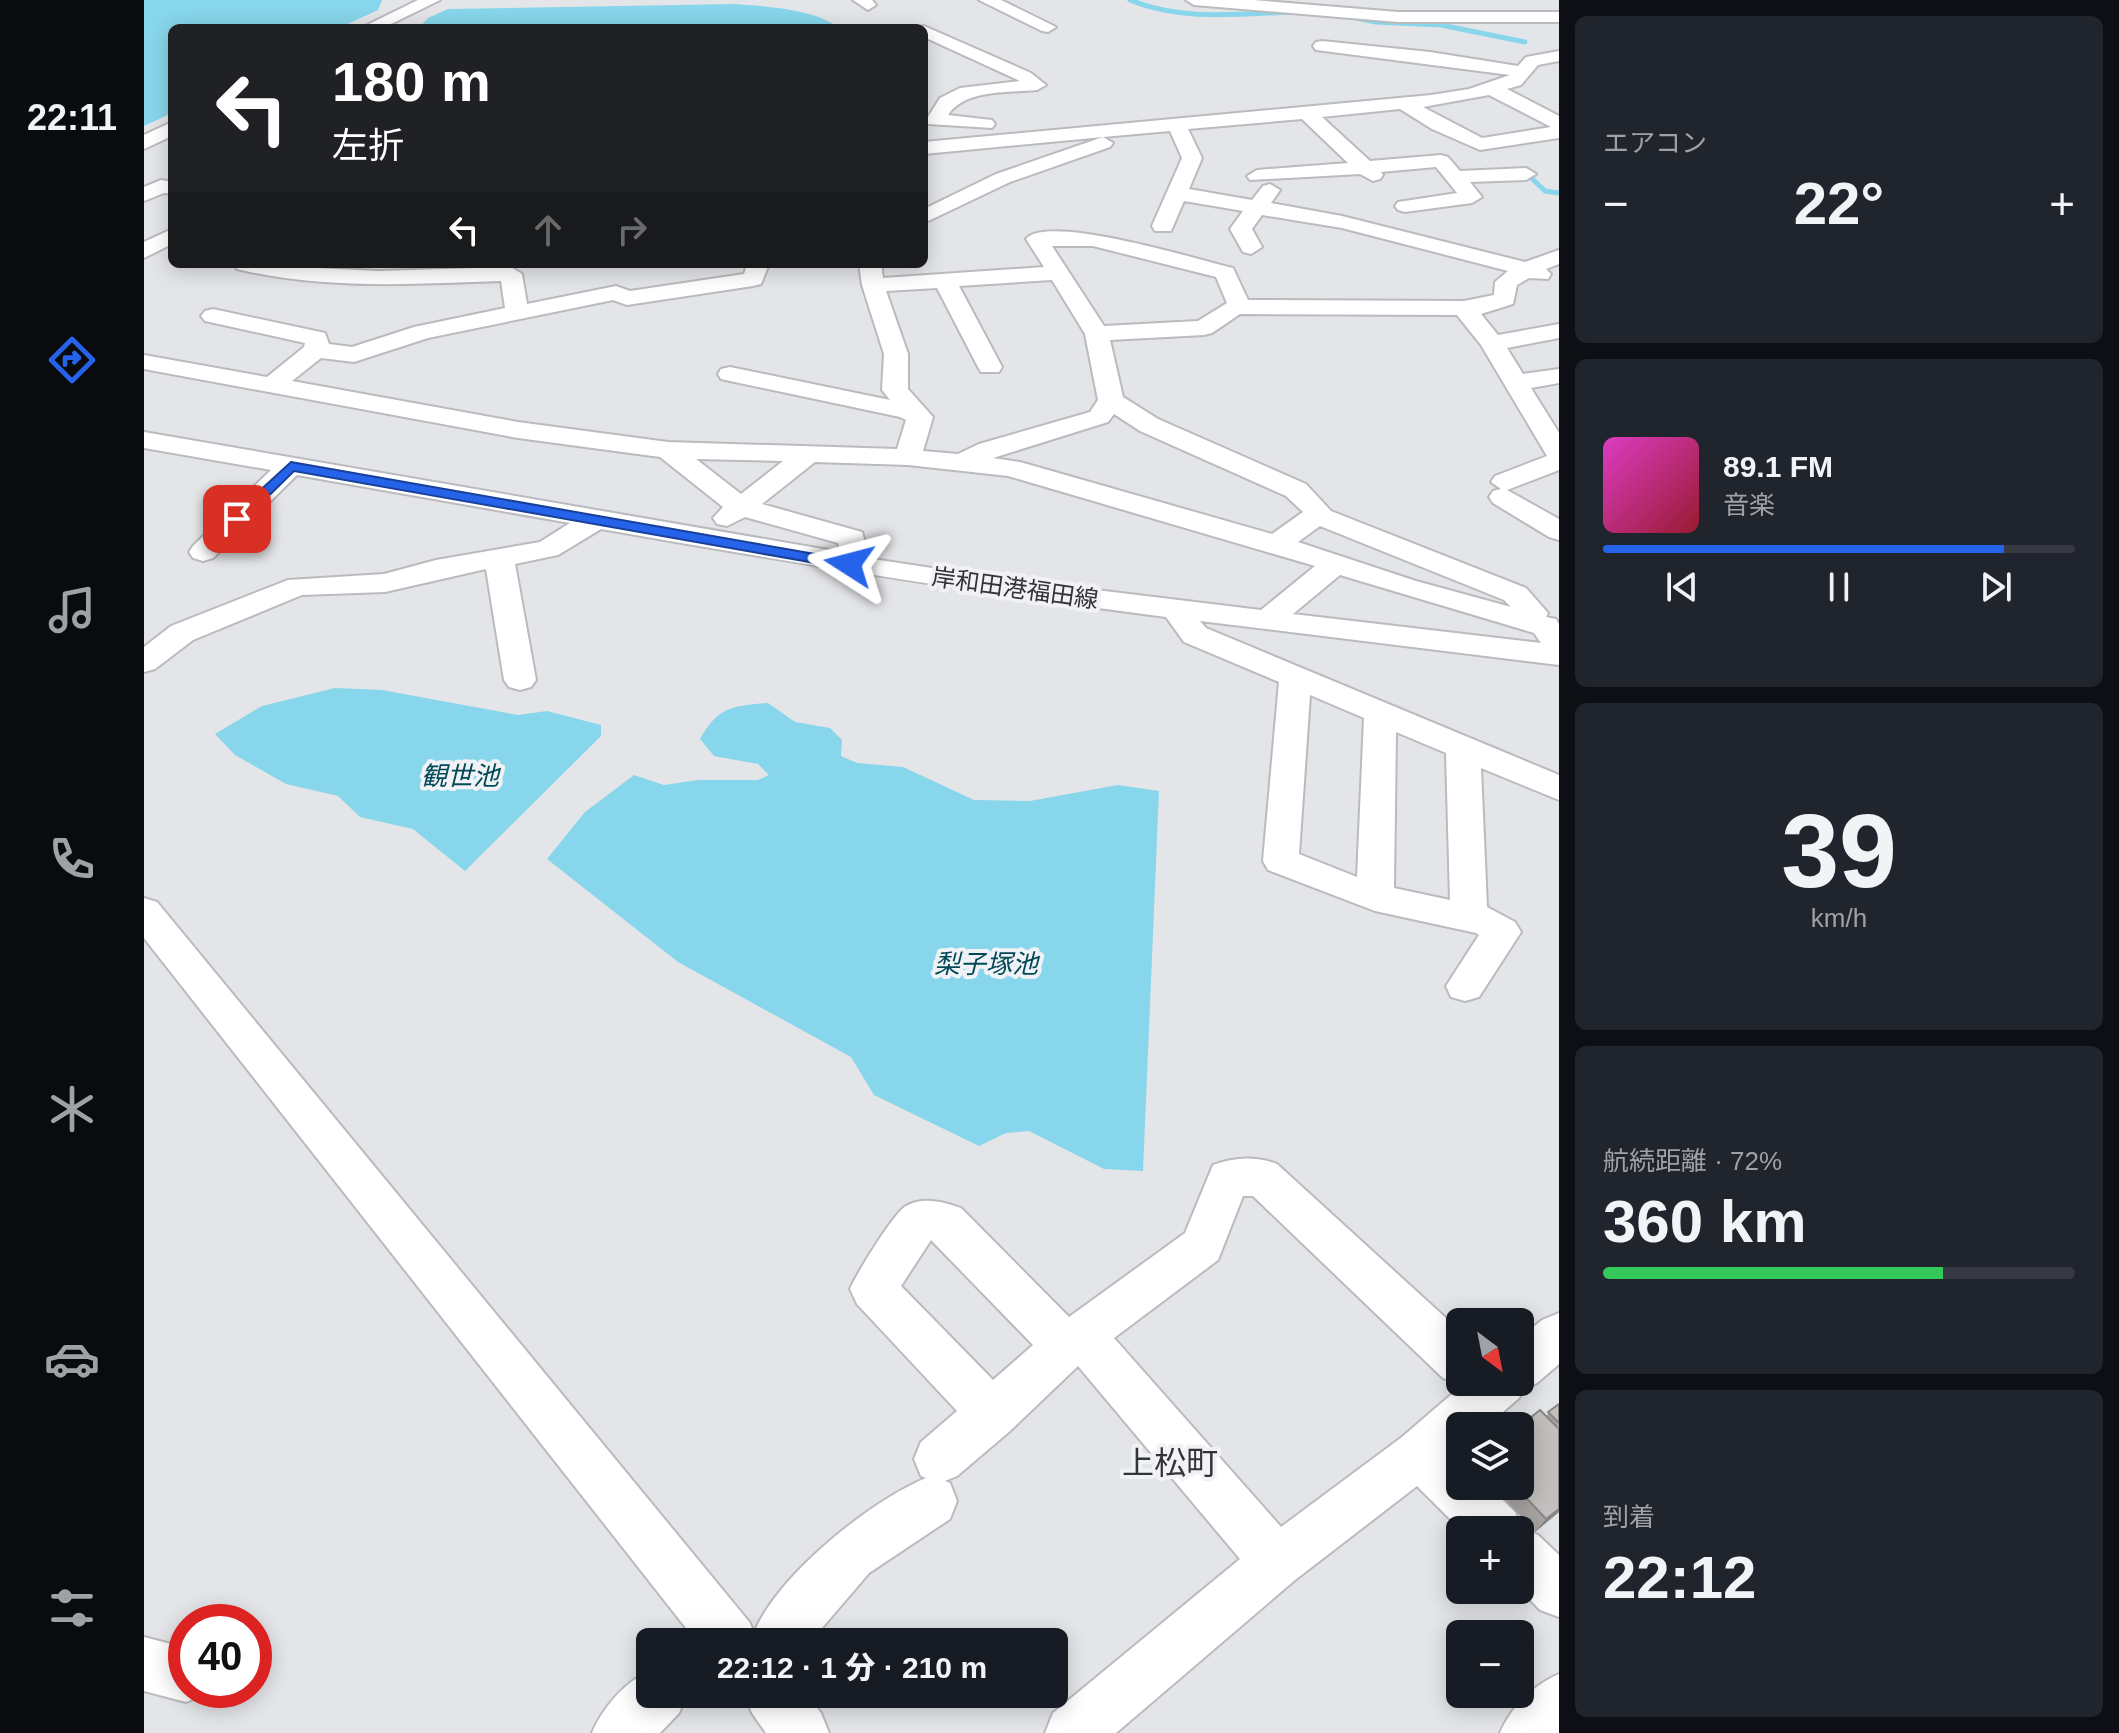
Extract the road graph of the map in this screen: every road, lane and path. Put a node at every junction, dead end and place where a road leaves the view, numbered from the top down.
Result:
1 (987, 0) edge
2 (1025, 0) edge
3 (1194, 0) edge
4 (1317, 0) edge
5 (1426, 0) edge
6 (1537, 0) edge
7 (442, 4) edge
8 (1006, 9) junction
9 (1453, 14) junction
10 (1559, 17) edge
11 (1435, 20) junction
12 (381, 24) edge
13 (405, 24) edge
14 (1404, 24) dead end
15 (1048, 27) dead end
16 (928, 33) edge
17 (1502, 36) dead end
18 (1531, 43) dead end
19 (1322, 46) dead end
20 (1559, 53) edge
21 (1524, 73) junction
22 (1559, 76) edge
23 (1490, 88) junction
24 (1402, 103) junction
25 (1305, 111) junction
26 (1176, 124) junction
27 (1559, 124) edge
28 (988, 127) junction
29 (144, 129) edge
30 (168, 129) edge
31 (1120, 130) junction
32 (168, 131) edge
33 (1559, 132) edge
34 (144, 143) edge
35 (928, 147) edge
36 (1363, 166) junction
37 (1526, 174) dead end
38 (1455, 177) junction
39 (1003, 178) junction
40 (168, 187) edge
41 (1179, 194) junction
42 (144, 195) edge
43 (1395, 196) junction
44 (1256, 205) junction
45 (928, 215) edge
46 (1163, 226) dead end
47 (1339, 230) junction
48 (1251, 247) dead end
49 (1559, 257) edge
50 (268, 268) edge
51 (757, 268) edge
52 (1528, 269) junction
53 (1058, 273) junction
54 (871, 275) edge
55 (945, 281) junction
56 (1559, 283) edge
57 (1240, 307) junction
58 (1464, 308) junction
59 (517, 312) junction
60 (213, 316) dead end
61 (1559, 331) edge
62 (1097, 334) junction
63 (1492, 343) junction
64 (316, 350) junction
65 (144, 362) edge
66 (990, 367) dead end
67 (730, 374) dead end
68 (1559, 376) edge
69 (1516, 383) junction
70 (273, 384) junction
71 (1111, 400) junction
72 (920, 417) junction
73 (144, 440) edge
74 (668, 450) junction
75 (810, 453) junction
76 (908, 457) junction
77 (1559, 458) edge
78 (963, 463) junction
79 (291, 466) junction
80 (740, 507) junction
81 (1317, 515) junction
82 (596, 520) junction
83 (1559, 531) edge
84 (699, 540) junction
85 (1276, 544) junction
86 (218, 546) dead end
87 (499, 558) junction
88 (1337, 563) junction
89 (849, 564) junction
90 (1175, 608) junction
91 (1268, 619) junction
92 (1554, 630) edge
93 (1559, 655) edge
94 (144, 662) edge
95 (520, 680) dead end
96 (1295, 680) junction
97 (1380, 714) junction
98 (1463, 749) junction
99 (1559, 788) edge
100 (1375, 898) junction
101 (144, 912) edge
102 (1469, 918) junction
103 (1465, 986) dead end
104 (1559, 1335) edge
105 (1446, 1338) edge
106 (1073, 1340) junction
107 (1534, 1350) edge
108 (1473, 1396) edge
109 (993, 1414) junction
110 (1419, 1454) junction
111 (1483, 1516) edge
112 (1277, 1562) junction
113 (1534, 1567) edge
114 (1559, 1591) edge
115 (713, 1628) edge
116 (787, 1628) edge
117 (144, 1664) edge
118 (168, 1670) edge
119 (1559, 1702) edge
120 (646, 1708) edge
121 (782, 1708) edge
122 (620, 1733) edge
123 (801, 1733) edge
124 (1073, 1733) edge
125 (1528, 1733) edge

1 - 8 street
2 - 8 street
3 - 11 street
4 - 11 street
5 - 9 street
6 - 9 street
7 - 12 street
7 - 13 street
8 - 15 street
9 - 11 street
10 - 11 street
11 - 14 street
11 - 17 street
16 - 28 street
18 - 20 street
19 - 21 street
20 - 21 street
21 - 22 street
21 - 23 street
23 - 24 street
23 - 27 street
24 - 25 street
24 - 33 street
25 - 26 street
25 - 36 street
26 - 31 street
26 - 41 street
28 - 31 street
28 - 35 street
28 - 39 street
29 - 30 street
31 - 39 street
32 - 34 street
36 - 38 street
36 - 43 street
36 - 44 street
37 - 38 street
38 - 43 street
39 - 45 street
40 - 42 street
41 - 44 street
41 - 46 street
43 - 47 street
44 - 47 street
44 - 48 street
47 - 52 street
49 - 52 street
50 - 59 street
51 - 59 street
52 - 56 street
52 - 58 street
53 - 55 street
53 - 57 street
53 - 62 street
54 - 55 street
54 - 72 street
55 - 66 street
57 - 58 street
57 - 62 street
58 - 63 street
59 - 64 street
60 - 64 street
61 - 63 street
62 - 71 street
63 - 69 street
64 - 70 street
65 - 70 street
67 - 72 street
68 - 69 street
69 - 77 street
70 - 74 street
71 - 78 street
71 - 81 street
72 - 76 street
73 - 79 street, 岸和田港福田線
74 - 75 street
74 - 80 street
75 - 76 street
75 - 80 street
76 - 78 street
77 - 83 street
78 - 85 street
79 - 82 street, 岸和田港福田線
79 - 86 street
80 - 84 street
80 - 89 street
81 - 85 street
81 - 92 street
82 - 84 street, 岸和田港福田線
82 - 87 street
84 - 89 street, 岸和田港福田線
85 - 88 street
87 - 94 street
87 - 95 street
88 - 91 street
88 - 92 street
89 - 90 street, 岸和田港福田線
90 - 91 street, 岸和田港福田線
90 - 96 street
91 - 93 street, 岸和田港福田線
96 - 97 street
96 - 100 street
97 - 98 street
97 - 100 street
98 - 99 street
98 - 102 street
100 - 102 street
101 - 115 street
102 - 103 street
104 - 107 street
105 - 106 street
106 - 109 street
106 - 109 street
106 - 112 street
108 - 110 street
109 - 116 street
110 - 111 street
110 - 112 street
112 - 124 street
113 - 114 street
117 - 118 street
119 - 125 street
120 - 122 street
121 - 123 street

